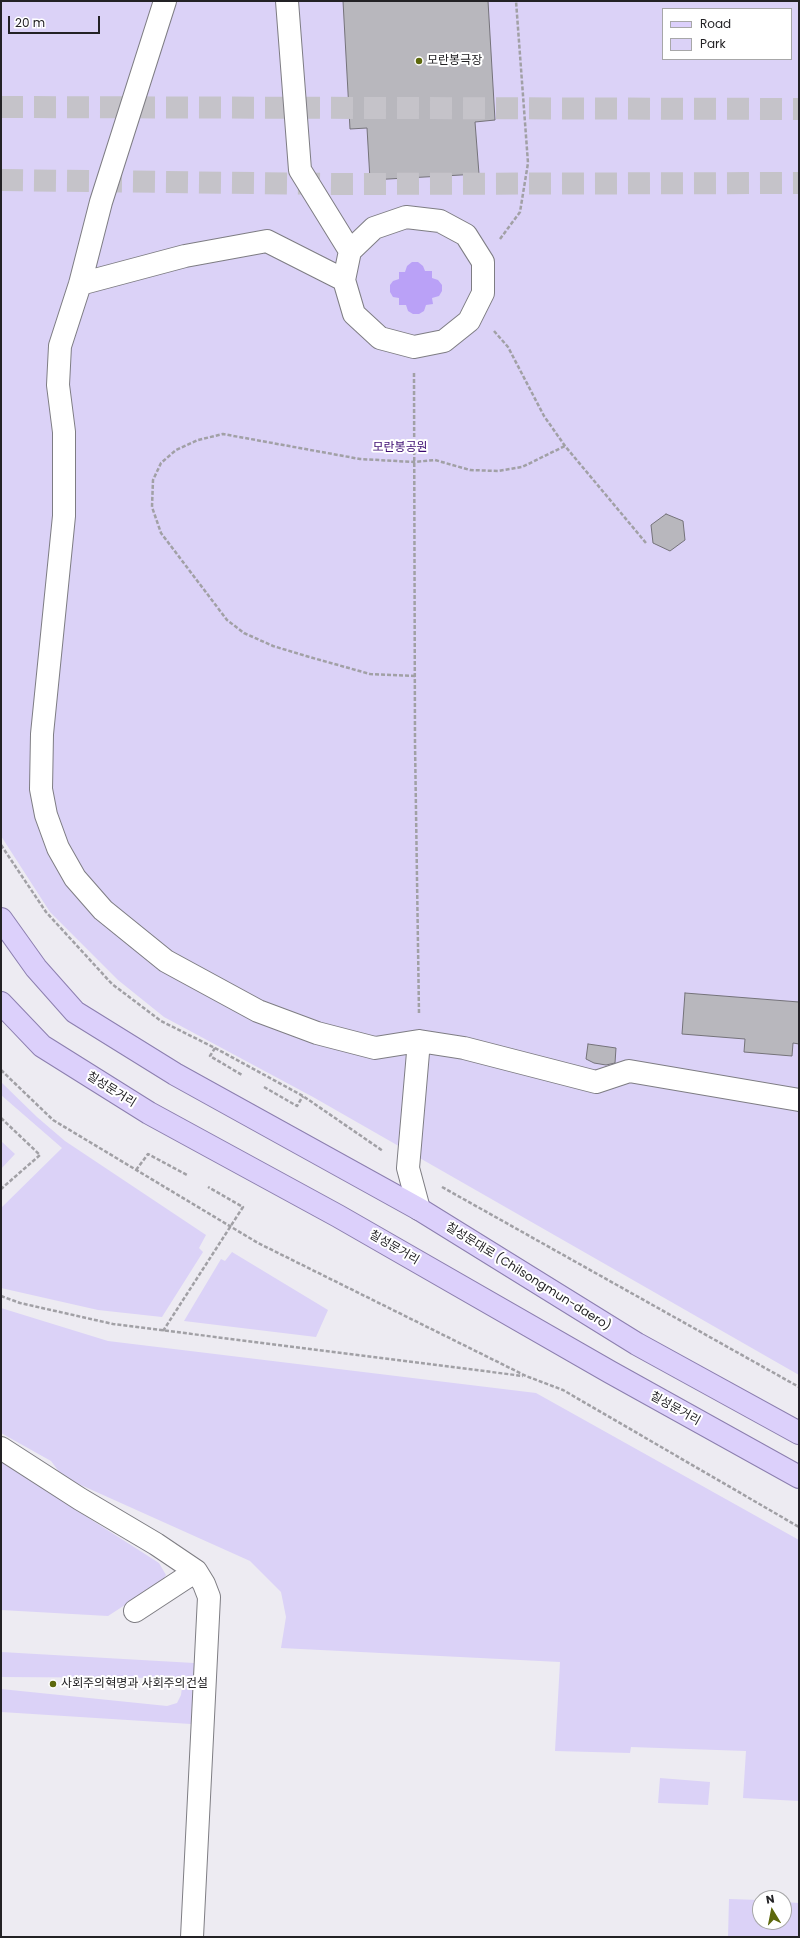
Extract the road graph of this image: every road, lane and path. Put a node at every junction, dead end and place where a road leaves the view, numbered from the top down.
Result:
1 (165, 1) edge
2 (287, 1) edge
3 (516, 1) edge
4 (350, 251) junction
5 (484, 262) junction
6 (344, 280) junction
7 (80, 284) junction
8 (475, 309) junction
9 (414, 372) dead end
10 (565, 446) junction
11 (414, 462) junction
12 (646, 543) dead end
13 (415, 676) junction
14 (1, 845) edge
15 (1, 919) edge
16 (1, 1003) edge
17 (419, 1041) junction
18 (215, 1048) junction
19 (1, 1070) edge
20 (242, 1075) dead end
21 (264, 1087) dead end
22 (303, 1096) junction
23 (799, 1100) edge
24 (1, 1118) edge
25 (408, 1168) junction
26 (136, 1170) junction
27 (186, 1175) dead end
28 (208, 1187) dead end
29 (1, 1190) edge
30 (418, 1209) junction
31 (231, 1227) junction
32 (1, 1296) edge
33 (163, 1331) junction
34 (526, 1376) junction
35 (799, 1387) edge
36 (799, 1433) edge
37 (1, 1448) edge
38 (799, 1477) edge
39 (799, 1527) edge
40 (196, 1570) junction
41 (135, 1611) dead end
42 (192, 1937) edge

1 - 7 lane
2 - 4 lane
3 - 5 path
4 - 5 lane
4 - 6 lane
5 - 8 lane
6 - 7 lane
6 - 8 lane
7 - 17 lane
8 - 10 path
9 - 11 path
10 - 11 path
10 - 12 path
11 - 13 path
11 - 13 path
13 - 17 path
14 - 18 path
15 - 30 main road
16 - 38 main road, 칠성문거리
17 - 23 lane
17 - 25 lane
18 - 20 path
18 - 22 path
19 - 26 path
21 - 22 path
22 - 25 path
24 - 29 path
25 - 30 lane
25 - 35 path
26 - 27 path
26 - 31 path
28 - 31 path
30 - 36 main road, 칠성문대로 (Chilsongmun-daero)
31 - 33 path
31 - 34 path
32 - 33 path
33 - 34 path
34 - 39 path
37 - 40 lane
40 - 41 lane
40 - 42 lane

